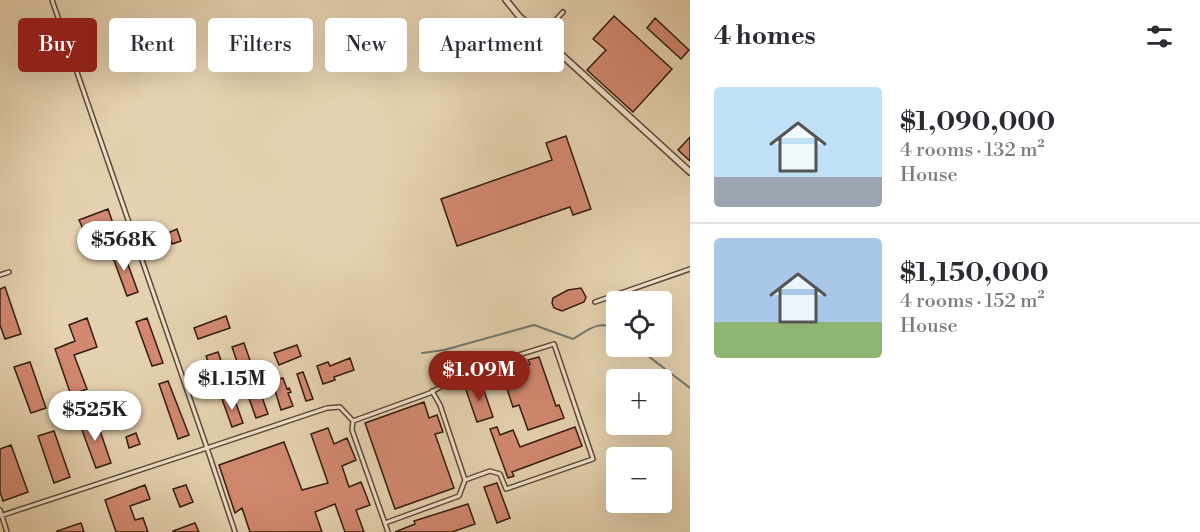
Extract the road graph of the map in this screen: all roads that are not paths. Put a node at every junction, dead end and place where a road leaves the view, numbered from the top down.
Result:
1 (52, 0) edge
2 (506, 0) edge
3 (563, 12) dead end
4 (521, 18) edge
5 (558, 18) edge
6 (564, 57) edge
7 (690, 172) edge
8 (690, 269) edge
9 (9, 272) dead end
10 (0, 275) edge
11 (595, 302) dead end
12 (432, 392) junction
13 (353, 421) junction
14 (207, 448) junction
15 (465, 480) junction
16 (0, 510) edge
17 (1, 516) edge
18 (385, 523) junction
19 (8, 532) edge
20 (235, 532) edge
21 (388, 532) edge

1 - 14 lane
2 - 4 street
3 - 5 lane
6 - 7 street
8 - 11 lane
9 - 10 lane
12 - 13 lane
12 - 15 lane
12 - 15 lane
13 - 14 lane
13 - 18 lane
14 - 17 lane
14 - 20 lane
15 - 18 lane
16 - 17 lane
17 - 19 lane
18 - 21 lane

